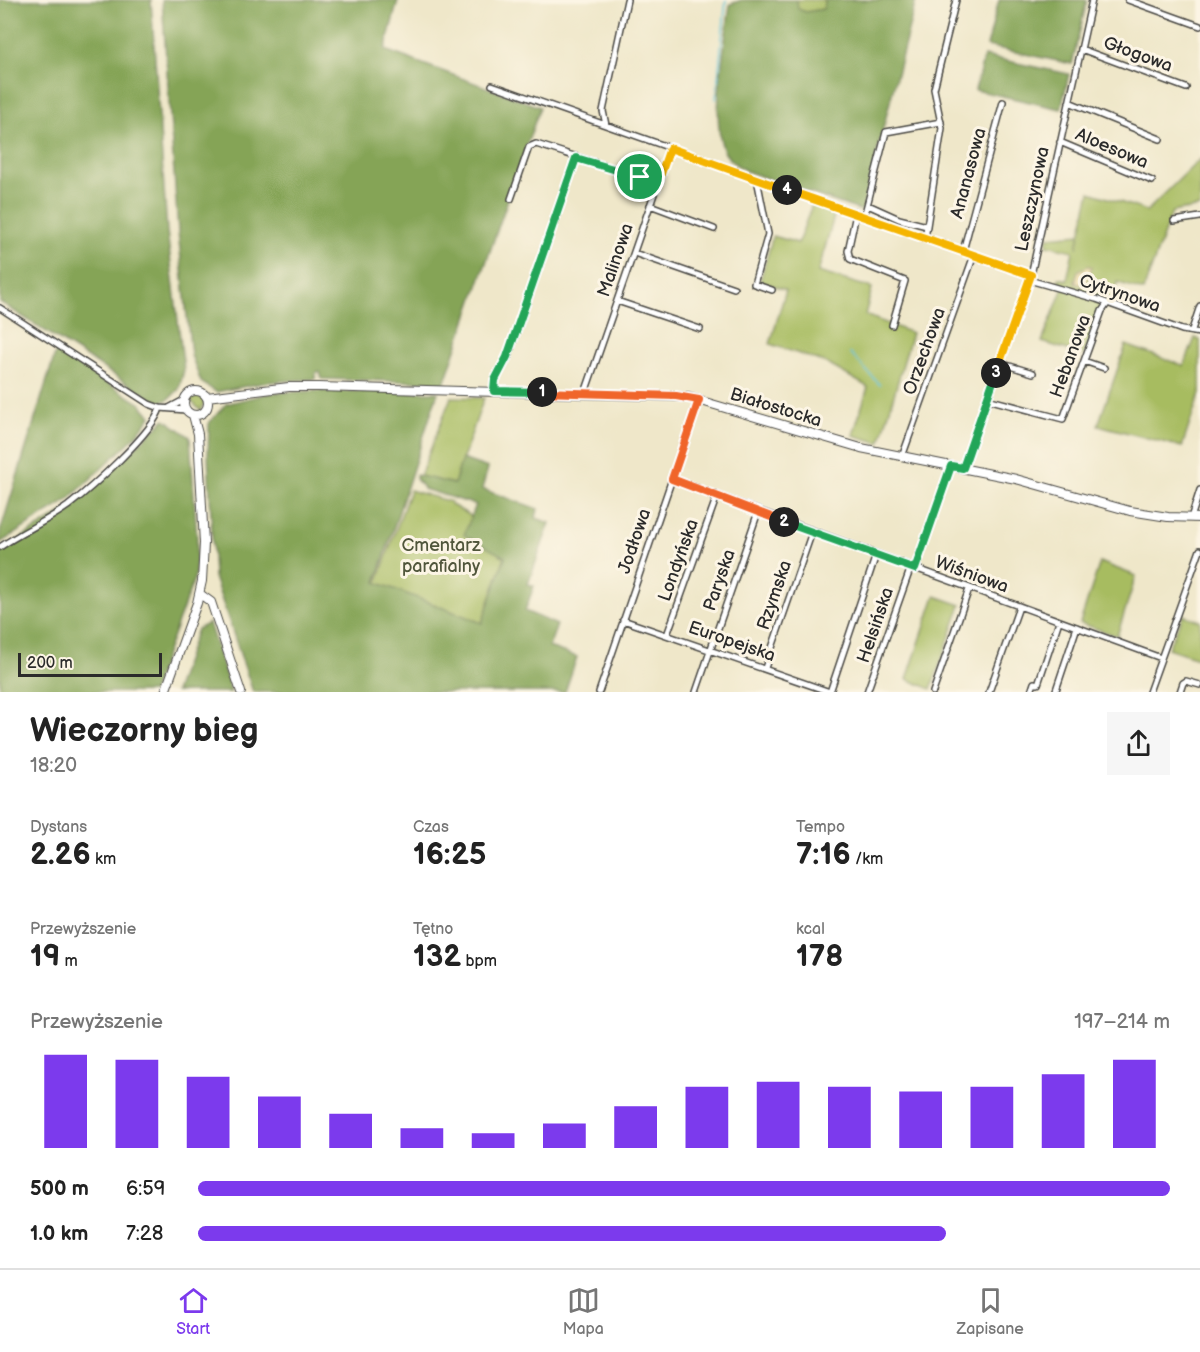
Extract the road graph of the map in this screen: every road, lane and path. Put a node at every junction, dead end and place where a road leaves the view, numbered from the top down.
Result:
1 (627, 0) edge
2 (956, 0) edge
3 (1092, 0) edge
4 (1128, 0) edge
5 (1200, 26) edge
6 (1081, 49) junction
7 (492, 85) dead end
8 (1186, 88) dead end
9 (1002, 102) dead end
10 (1069, 102) junction
11 (941, 122) junction
12 (606, 125) junction
13 (1160, 139) dead end
14 (1060, 142) junction
15 (670, 148) junction
16 (576, 158) junction
17 (757, 179) junction
18 (1152, 181) dead end
19 (656, 188) junction
20 (511, 199) dead end
21 (650, 205) junction
22 (868, 205) junction
23 (856, 214) junction
24 (864, 217) junction
25 (1200, 217) edge
26 (1174, 221) dead end
27 (927, 226) junction
28 (714, 229) dead end
29 (925, 238) junction
30 (963, 251) junction
31 (633, 253) junction
32 (974, 255) junction
33 (1030, 277) junction
34 (734, 288) dead end
35 (772, 290) dead end
36 (617, 302) junction
37 (1107, 304) junction
38 (1200, 306) edge
39 (0, 308) edge
40 (892, 325) dead end
41 (700, 329) dead end
42 (1192, 330) junction
43 (1200, 333) edge
44 (1084, 361) junction
45 (1000, 363) junction
46 (1104, 368) dead end
47 (1033, 373) dead end
48 (494, 391) junction
49 (585, 393) junction
50 (987, 399) junction
51 (184, 400) junction
52 (699, 400) junction
53 (208, 401) junction
54 (160, 408) junction
55 (167, 409) junction
56 (186, 410) junction
57 (197, 415) junction
58 (901, 457) junction
59 (951, 466) junction
60 (963, 468) junction
61 (672, 479) junction
62 (1200, 490) edge
63 (717, 496) junction
64 (758, 512) junction
65 (1191, 518) junction
66 (1200, 518) edge
67 (812, 532) junction
68 (0, 547) edge
69 (1200, 550) edge
70 (876, 555) junction
71 (1198, 566) edge
72 (913, 568) junction
73 (969, 589) junction
74 (200, 594) junction
75 (1019, 606) junction
76 (623, 620) junction
77 (1059, 621) junction
78 (1077, 627) junction
79 (667, 635) junction
80 (711, 650) junction
81 (1161, 658) junction
82 (765, 668) junction
83 (1200, 685) edge
84 (1056, 690) dead end
85 (165, 692) edge
86 (241, 692) edge
87 (598, 692) edge
88 (696, 692) edge
89 (830, 692) edge
90 (867, 692) edge
91 (933, 692) edge
92 (989, 692) edge
93 (1031, 692) edge
94 (1149, 692) edge
95 (1180, 692) edge

1 - 12 street
2 - 11 street
3 - 6 street, Leszczynowa
4 - 5 street
6 - 8 street, Głogowa
6 - 10 street, Leszczynowa
7 - 12 street
9 - 30 street, Ananasowa
10 - 13 street
10 - 14 street, Leszczynowa
11 - 22 street
11 - 27 street
12 - 15 street
14 - 18 street, Aloesowa
14 - 33 street, Leszczynowa
15 - 17 street, Cytrynowa
15 - 19 street, Malinowa
16 - 19 street
16 - 20 street
16 - 48 street
17 - 23 street, Cytrynowa
17 - 35 street
19 - 21 street, Malinowa
21 - 28 street
21 - 31 street, Malinowa
22 - 24 street
22 - 27 street
23 - 24 street, Cytrynowa
23 - 40 street
24 - 29 street, Cytrynowa
25 - 26 street
27 - 29 street
29 - 30 street, Cytrynowa
30 - 32 street, Cytrynowa
31 - 34 street
31 - 36 street, Malinowa
32 - 33 street, Cytrynowa
32 - 58 street, Orzechowa
33 - 37 street, Cytrynowa
33 - 45 street, Leszczynowa
36 - 41 street
36 - 49 street, Malinowa
37 - 42 street, Cytrynowa
37 - 44 street, Hebanowa
38 - 42 street
39 - 54 street
42 - 43 street, Cytrynowa
44 - 46 street
44 - 50 street, Hebanowa
45 - 47 street, Hebanowa
45 - 50 street, Leszczynowa
48 - 49 street, Białostocka
48 - 53 street, Białostocka
49 - 52 street, Białostocka
50 - 60 street, Leszczynowa
51 - 53 street
51 - 55 street
51 - 56 street
52 - 58 street, Białostocka
52 - 61 street, Jodłowa
53 - 57 street
54 - 55 street
54 - 68 street
55 - 56 street
56 - 57 street
57 - 74 street
58 - 59 street, Białostocka
59 - 60 street, Białostocka
59 - 72 street, Helsińska
60 - 65 street, Białostocka
61 - 63 street, Wiśniowa
61 - 76 street, Jodłowa
62 - 65 street
63 - 64 street, Wiśniowa
63 - 79 street, Londyńska
64 - 67 street, Wiśniowa
64 - 80 street, Paryska
65 - 66 street, Białostocka
67 - 70 street, Wiśniowa
67 - 82 street, Rzymska
69 - 71 street
70 - 72 street, Wiśniowa
70 - 89 street
71 - 81 street
72 - 73 street, Wiśniowa
72 - 90 street, Helsińska
73 - 75 street, Wiśniowa
73 - 91 street
74 - 85 street
74 - 86 street
75 - 77 street, Wiśniowa
75 - 92 street
76 - 79 street, Europejska
76 - 87 street, Jodłowa
77 - 78 street, Wiśniowa
77 - 93 street
78 - 81 street, Wiśniowa
78 - 84 street
79 - 80 street, Europejska
80 - 82 street, Europejska
80 - 88 street, Paryska
81 - 94 street
82 - 89 street, Europejska
83 - 95 street

